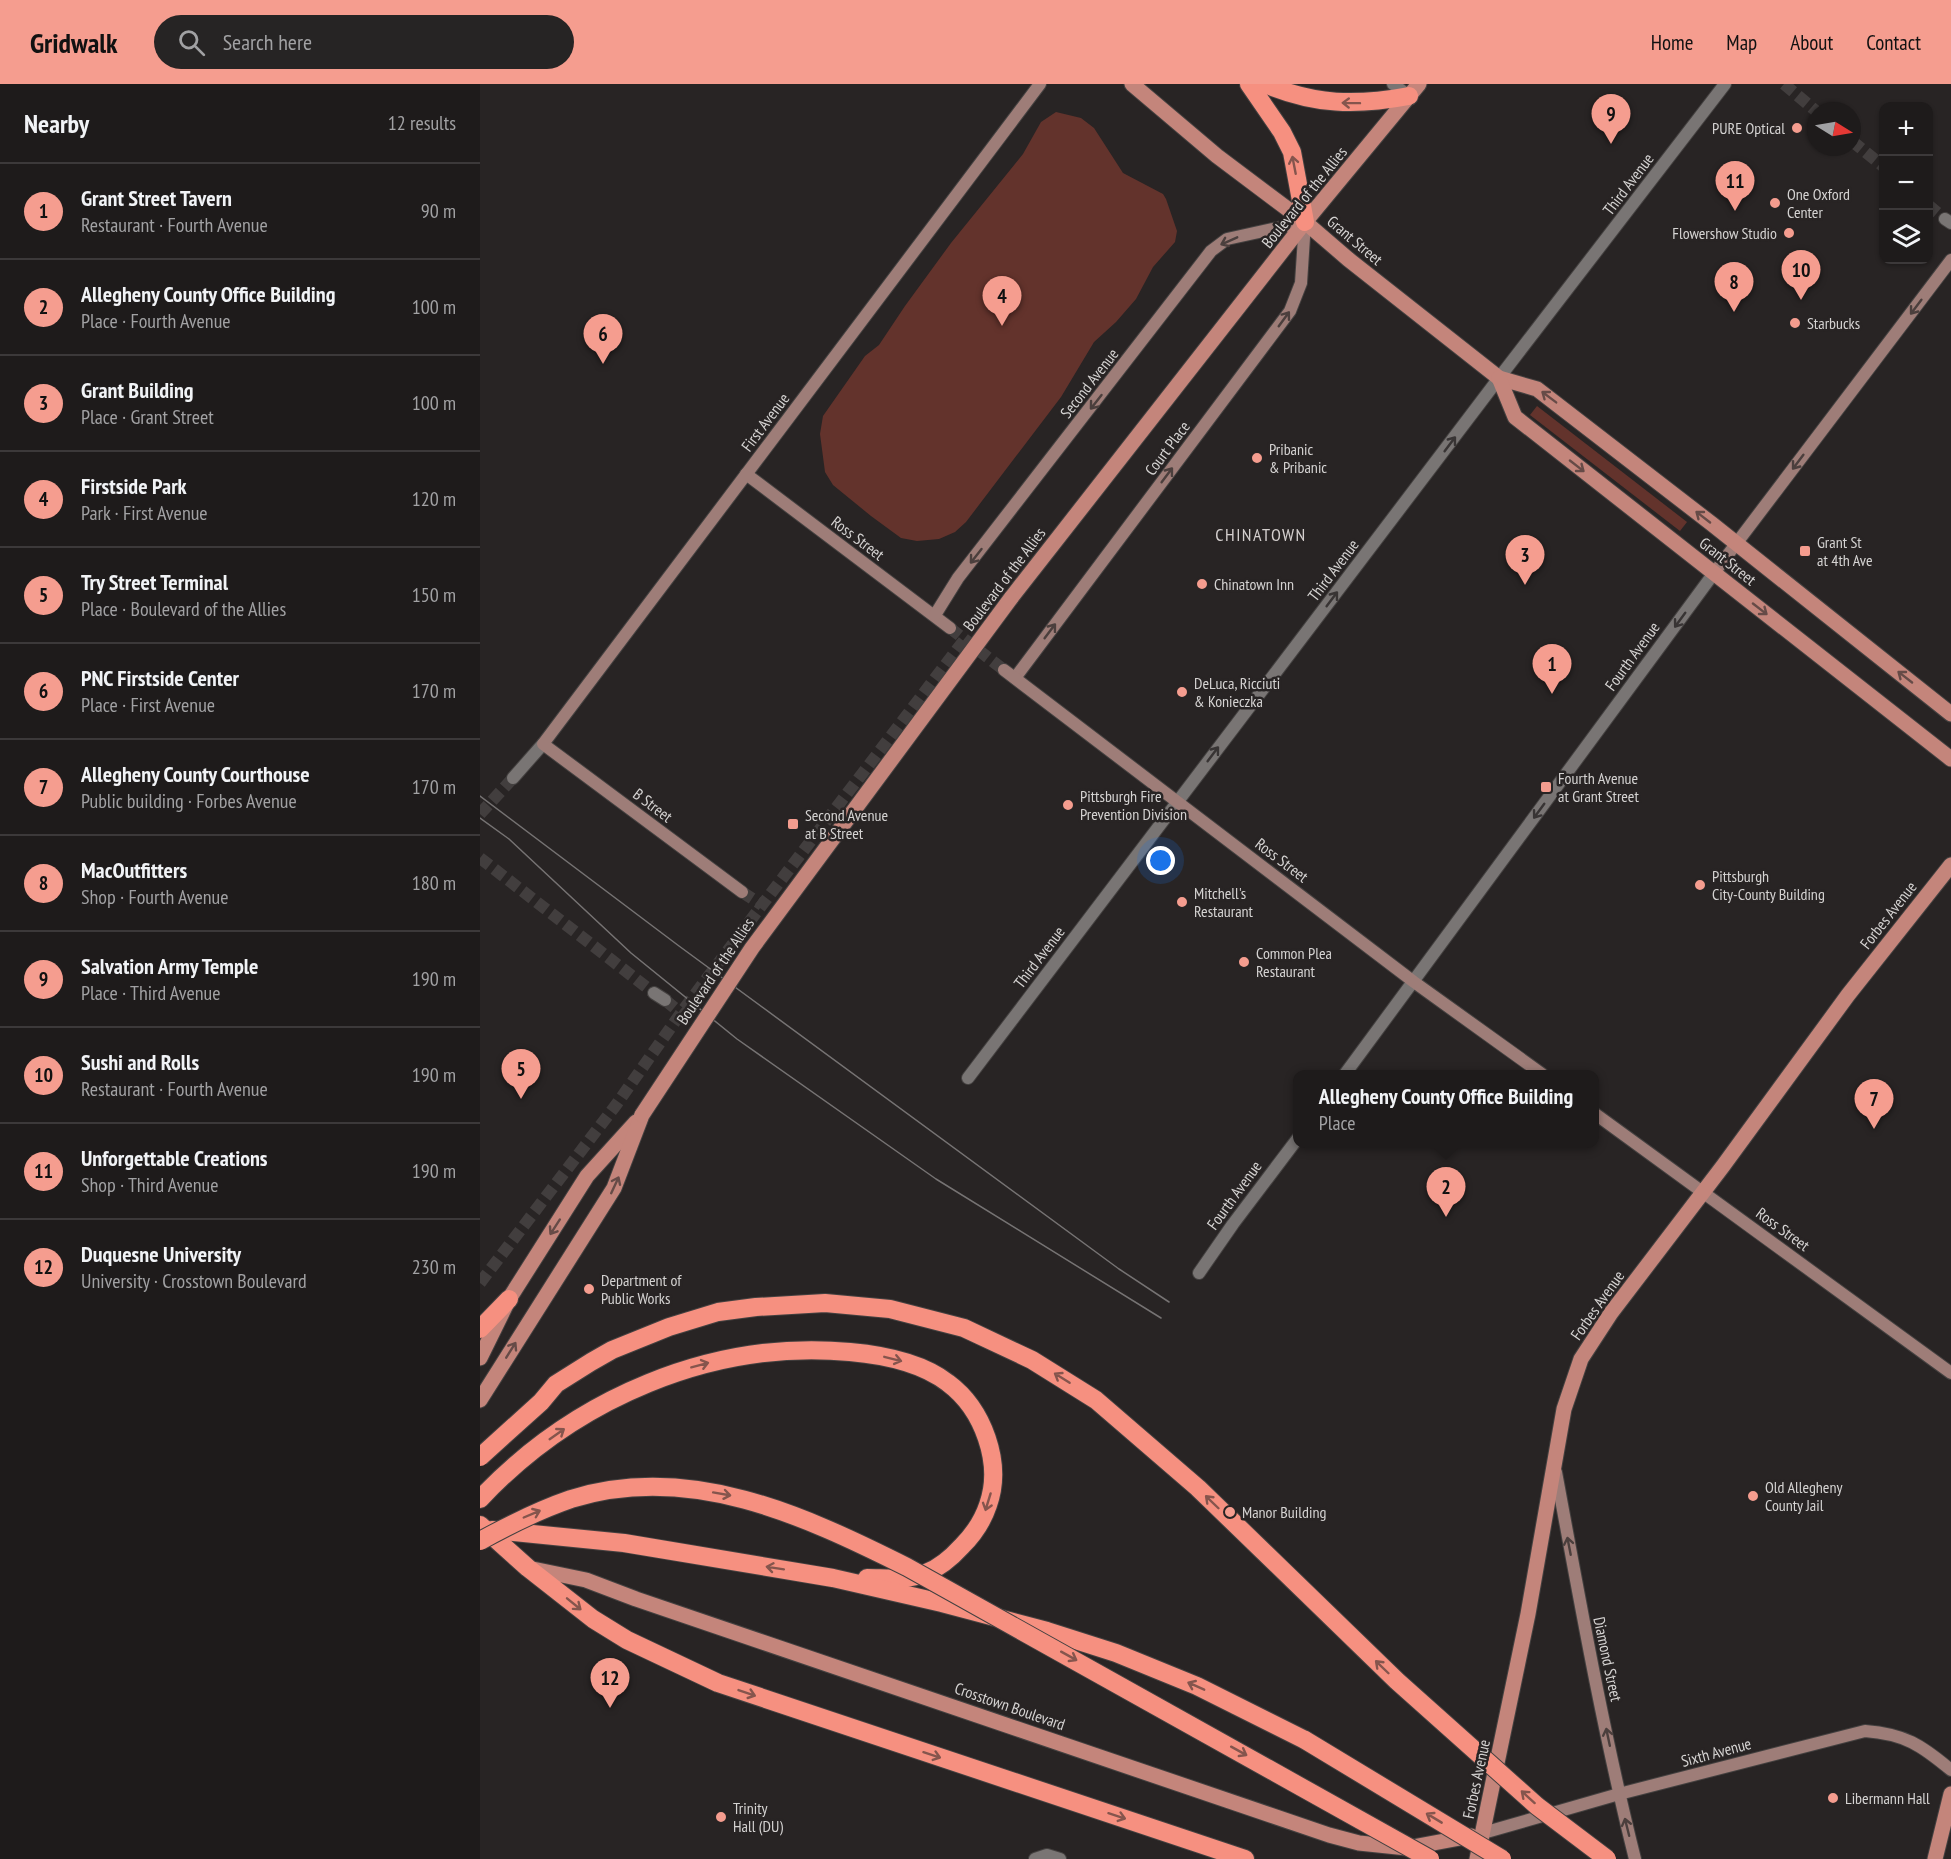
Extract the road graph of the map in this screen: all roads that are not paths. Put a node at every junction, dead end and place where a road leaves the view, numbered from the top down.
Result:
1 (1040, 84) edge
2 (1132, 84) edge
3 (1249, 84) edge
4 (1265, 84) edge
5 (1393, 84) edge
6 (1725, 84) edge
7 (1414, 90) edge
8 (1305, 222) junction
9 (1951, 260) edge
10 (1499, 378) junction
11 (746, 474) junction
12 (1737, 543) junction
13 (1714, 573) junction
14 (934, 615) junction
15 (950, 628) tunnel mouth
16 (1004, 670) tunnel mouth
17 (1015, 678) junction
18 (1951, 714) edge
19 (543, 744) junction
20 (1951, 759) edge
21 (513, 778) tunnel mouth
22 (1178, 801) junction
23 (1951, 865) edge
24 (742, 892) tunnel mouth
25 (1414, 982) junction
26 (654, 993) tunnel mouth
27 (665, 1000) tunnel mouth
28 (1348, 1070) edge
29 (1536, 1070) edge
30 (968, 1078) dead end
31 (642, 1115) junction
32 (1599, 1117) edge
33 (1293, 1145) edge
34 (1702, 1191) junction
35 (1199, 1274) dead end
36 (509, 1299) junction
37 (480, 1329) edge
38 (480, 1358) edge
39 (1951, 1373) edge
40 (480, 1400) edge
41 (480, 1457) edge
42 (1554, 1465) junction
43 (480, 1499) edge
44 (481, 1532) edge
45 (528, 1568) junction
46 (833, 1578) junction
47 (1951, 1770) edge
48 (1619, 1794) junction
49 (1951, 1794) edge
50 (1483, 1833) junction
51 (1035, 1859) edge
52 (1060, 1859) edge
53 (1245, 1859) edge
54 (1430, 1859) edge
55 (1477, 1859) edge
56 (1502, 1859) edge
57 (1607, 1859) edge
58 (1635, 1859) edge
59 (1935, 1859) edge

1 - 11 main road, First Avenue
2 - 8 main road, Grant Street
8 -> 3 highway
7 -> 4 highway
5 - 7 street
6 - 10 street, Third Avenue
7 - 8 main road, Boulevard of the Allies
8 - 10 main road, Grant Street
8 -> 14 main road, Second Avenue
17 -> 8 main road, Court Place
8 - 31 main road, Boulevard of the Allies, bridge
9 -> 12 main road, Fourth Avenue
12 -> 10 main road, Grant Street
10 -> 13 main road, Grant Street
22 -> 10 street, Third Avenue
11 - 14 main road, Ross Street
11 - 19 main road, First Avenue
12 - 13 main road, Fourth Avenue
18 -> 12 main road, Grant Street
13 -> 20 main road, Grant Street
13 -> 25 street, Fourth Avenue
14 - 15 main road, Ross Street
16 - 17 main road, Ross Street
17 - 22 main road, Ross Street
19 - 21 street, First Avenue
19 - 24 main road, B Street
22 - 25 main road, Ross Street
22 - 30 street, Third Avenue
23 - 34 main road, Forbes Avenue
25 - 28 street, Fourth Avenue
25 - 29 main road, Ross Street
26 - 27 street
31 -> 36 main road, Boulevard of the Allies
40 -> 31 main road, Boulevard of the Allies
32 - 34 main road, Ross Street
33 - 35 street, Fourth Avenue
34 - 39 main road, Ross Street
34 - 42 main road, Forbes Avenue
36 - 37 highway
36 - 38 main road, Boulevard of the Allies
57 -> 41 highway, bridge
48 -> 42 main road, Diamond Street
42 - 50 main road, Forbes Avenue
43 -> 46 highway
44 - 45 highway
46 -> 44 highway
44 -> 54 highway, bridge
45 - 50 main road, Crosstown Boulevard
45 -> 53 highway
56 -> 46 highway, bridge
47 - 48 main road, Sixth Avenue
48 - 50 main road, Sixth Avenue
58 -> 48 main road, Diamond Street
49 - 59 main road
50 - 55 main road, Forbes Avenue
51 - 52 street

